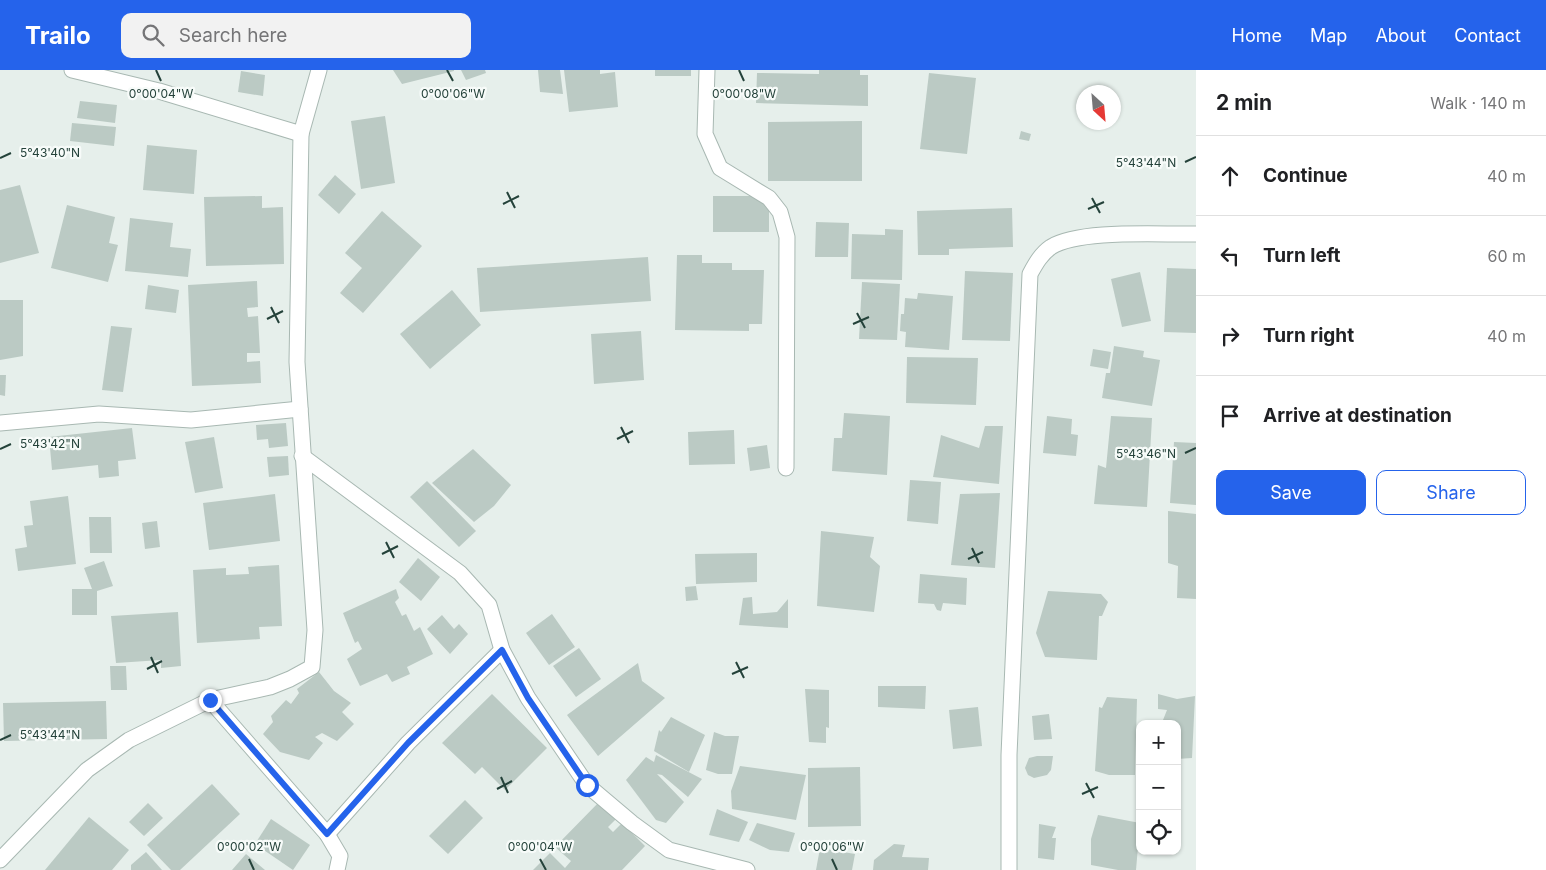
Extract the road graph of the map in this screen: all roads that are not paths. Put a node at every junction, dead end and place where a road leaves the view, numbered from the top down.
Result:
1 (72, 70) edge
2 (319, 70) edge
3 (707, 70) edge
4 (301, 134) junction
5 (1196, 234) edge
6 (300, 409) junction
7 (0, 423) edge
8 (302, 456) junction
9 (786, 468) dead end
10 (502, 650) junction
11 (210, 700) junction
12 (327, 834) junction
13 (0, 860) edge
14 (337, 870) edge
15 (747, 870) edge
16 (1009, 870) edge

1 - 4 street
2 - 4 street
3 - 9 street
4 - 6 street
5 - 16 street
6 - 7 street
6 - 8 street
8 - 10 street
8 - 11 street
10 - 12 street
10 - 15 street
11 - 12 street
11 - 13 street
12 - 14 street

